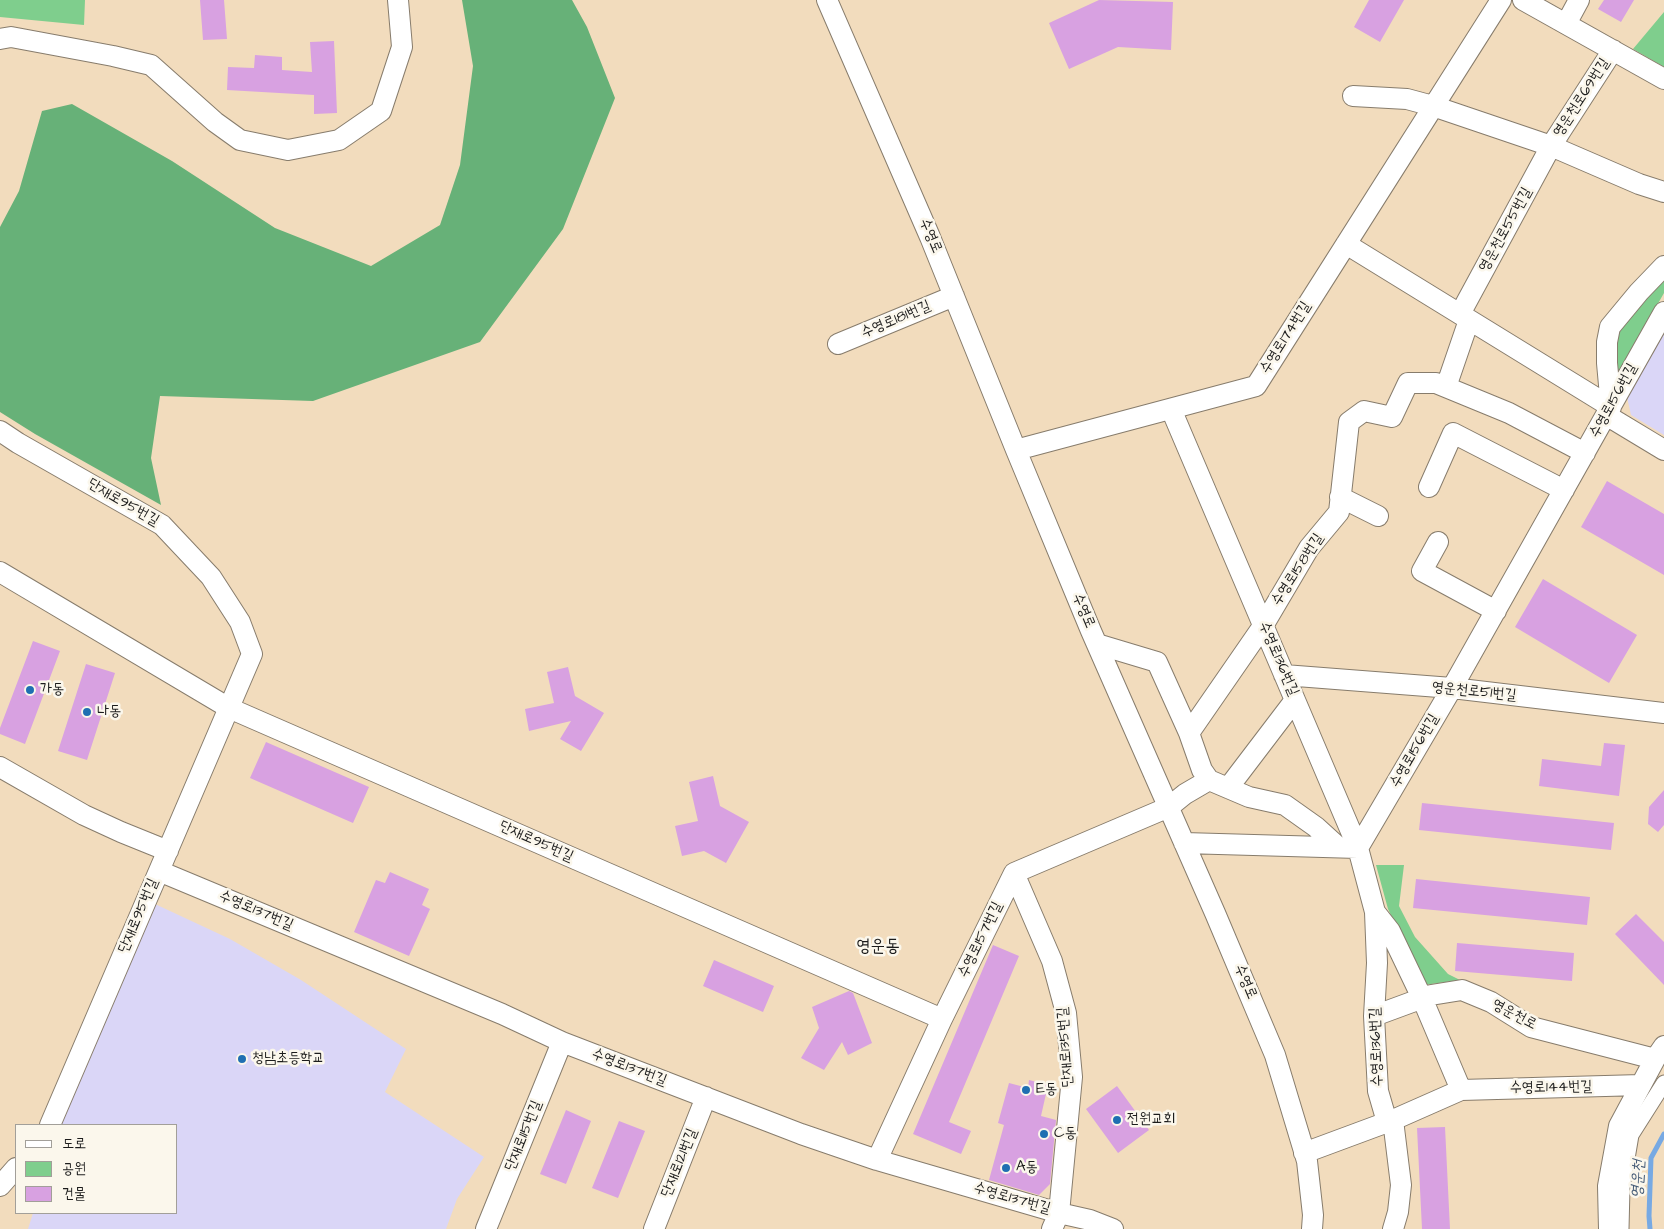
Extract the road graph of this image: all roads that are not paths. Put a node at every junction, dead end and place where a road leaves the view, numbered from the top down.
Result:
1 (398, 0) edge
2 (826, 0) edge
3 (1500, 0) edge
4 (1523, 0) edge
5 (1579, 0) edge
6 (1566, 24) junction
7 (0, 39) edge
8 (1613, 50) junction
9 (1664, 79) edge
10 (1353, 96) dead end
11 (1433, 106) junction
12 (1552, 146) junction
13 (1664, 192) edge
14 (1346, 244) junction
15 (1664, 266) edge
16 (954, 296) junction
17 (1664, 312) edge
18 (1465, 317) junction
19 (838, 344) dead end
20 (1446, 387) junction
21 (1171, 409) junction
22 (1608, 411) junction
23 (0, 431) edge
24 (1016, 450) junction
25 (1664, 450) edge
26 (1584, 453) junction
27 (1429, 487) dead end
28 (1564, 490) junction
29 (1340, 497) junction
30 (1378, 516) dead end
31 (1438, 542) dead end
32 (0, 572) edge
33 (1496, 610) junction
34 (1264, 626) junction
35 (1097, 644) junction
36 (1284, 675) junction
37 (1452, 688) junction
38 (1295, 700) junction
39 (229, 708) junction
40 (1660, 710) edge
41 (1189, 733) junction
42 (0, 767) edge
43 (1209, 780) junction
44 (1228, 788) junction
45 (1169, 808) junction
46 (1184, 843) junction
47 (1348, 848) junction
48 (168, 851) junction
49 (159, 871) junction
50 (1014, 873) junction
51 (1374, 912) junction
52 (1422, 998) junction
53 (1374, 1016) junction
54 (942, 1019) junction
55 (562, 1042) junction
56 (1659, 1052) edge
57 (1664, 1082) edge
58 (1641, 1085) junction
59 (1461, 1090) junction
60 (706, 1097) junction
61 (1390, 1121) junction
62 (50, 1124) edge
63 (1304, 1153) junction
64 (877, 1160) junction
65 (15, 1169) edge
66 (0, 1186) edge
67 (1055, 1221) edge
68 (486, 1229) edge
69 (654, 1229) edge
70 (1113, 1229) edge
71 (1312, 1229) edge
72 (1393, 1229) edge
73 (1609, 1229) edge
74 (1621, 1229) edge

1 - 7 street
2 - 16 street, 수영로
3 - 11 street, 수영로174번길
4 - 6 street, 영운천로69번길
5 - 6 street
6 - 8 street, 영운천로69번길
8 - 9 street, 영운천로69번길
8 - 12 street, 영운천로69번길
10 - 11 street
11 - 12 street
11 - 14 street, 수영로174번길
12 - 13 street
12 - 18 street, 영운천로55번길
14 - 18 street
14 - 21 street, 수영로174번길
15 - 22 street
16 - 19 street, 수영로181번길
16 - 24 street, 수영로
17 - 22 street, 수영로156번길
18 - 20 street, 영운천로55번길
18 - 22 street
20 - 26 street
20 - 29 street, 수영로158번길
21 - 24 street, 수영로174번길
21 - 34 street, 수영로136번길
22 - 25 street
22 - 26 street, 수영로156번길
23 - 39 street, 단재로95번길
24 - 35 street, 수영로
26 - 28 street, 수영로156번길
27 - 28 street
28 - 33 street, 수영로156번길
29 - 30 street
29 - 34 street, 수영로158번길
31 - 33 street
32 - 39 street
33 - 37 street, 수영로156번길
34 - 36 street, 수영로136번길
34 - 41 street, 수영로158번길
35 - 41 street
35 - 45 street, 수영로
36 - 37 street, 영운천로51번길
36 - 38 street, 수영로136번길
37 - 40 street, 영운천로51번길
37 - 47 street, 수영로156번길
38 - 44 street
38 - 47 street, 수영로136번길
39 - 48 street, 단재로95번길
39 - 54 street, 단재로95번길
41 - 43 street
42 - 48 street
43 - 44 street
43 - 45 street
44 - 47 street
45 - 46 street, 수영로
45 - 50 street
46 - 47 street
46 - 63 street, 수영로
47 - 51 street, 수영로136번길
48 - 49 street, 단재로95번길
49 - 55 street, 수영로137번길
49 - 62 street, 단재로95번길
50 - 54 street, 수영로157번길
50 - 67 street, 단재로135번길
51 - 52 street, 수영로136번길
51 - 53 street, 수영로136번길
52 - 53 street, 영운천로
52 - 56 street, 영운천로
52 - 59 street
53 - 61 street, 수영로136번길
54 - 64 street, 수영로157번길
55 - 60 street, 수영로137번길
55 - 68 street, 단재로115번길
56 - 58 street, 영운천로
57 - 74 street
58 - 59 street, 수영로144번길
58 - 73 street, 영운천로
59 - 61 street, 수영로144번길
60 - 64 street, 수영로137번길
60 - 69 street, 단재로121번길
61 - 63 street, 수영로144번길
61 - 72 street, 수영로136번길
63 - 71 street, 수영로
64 - 67 street, 수영로137번길
65 - 66 street
67 - 70 street, 수영로137번길

